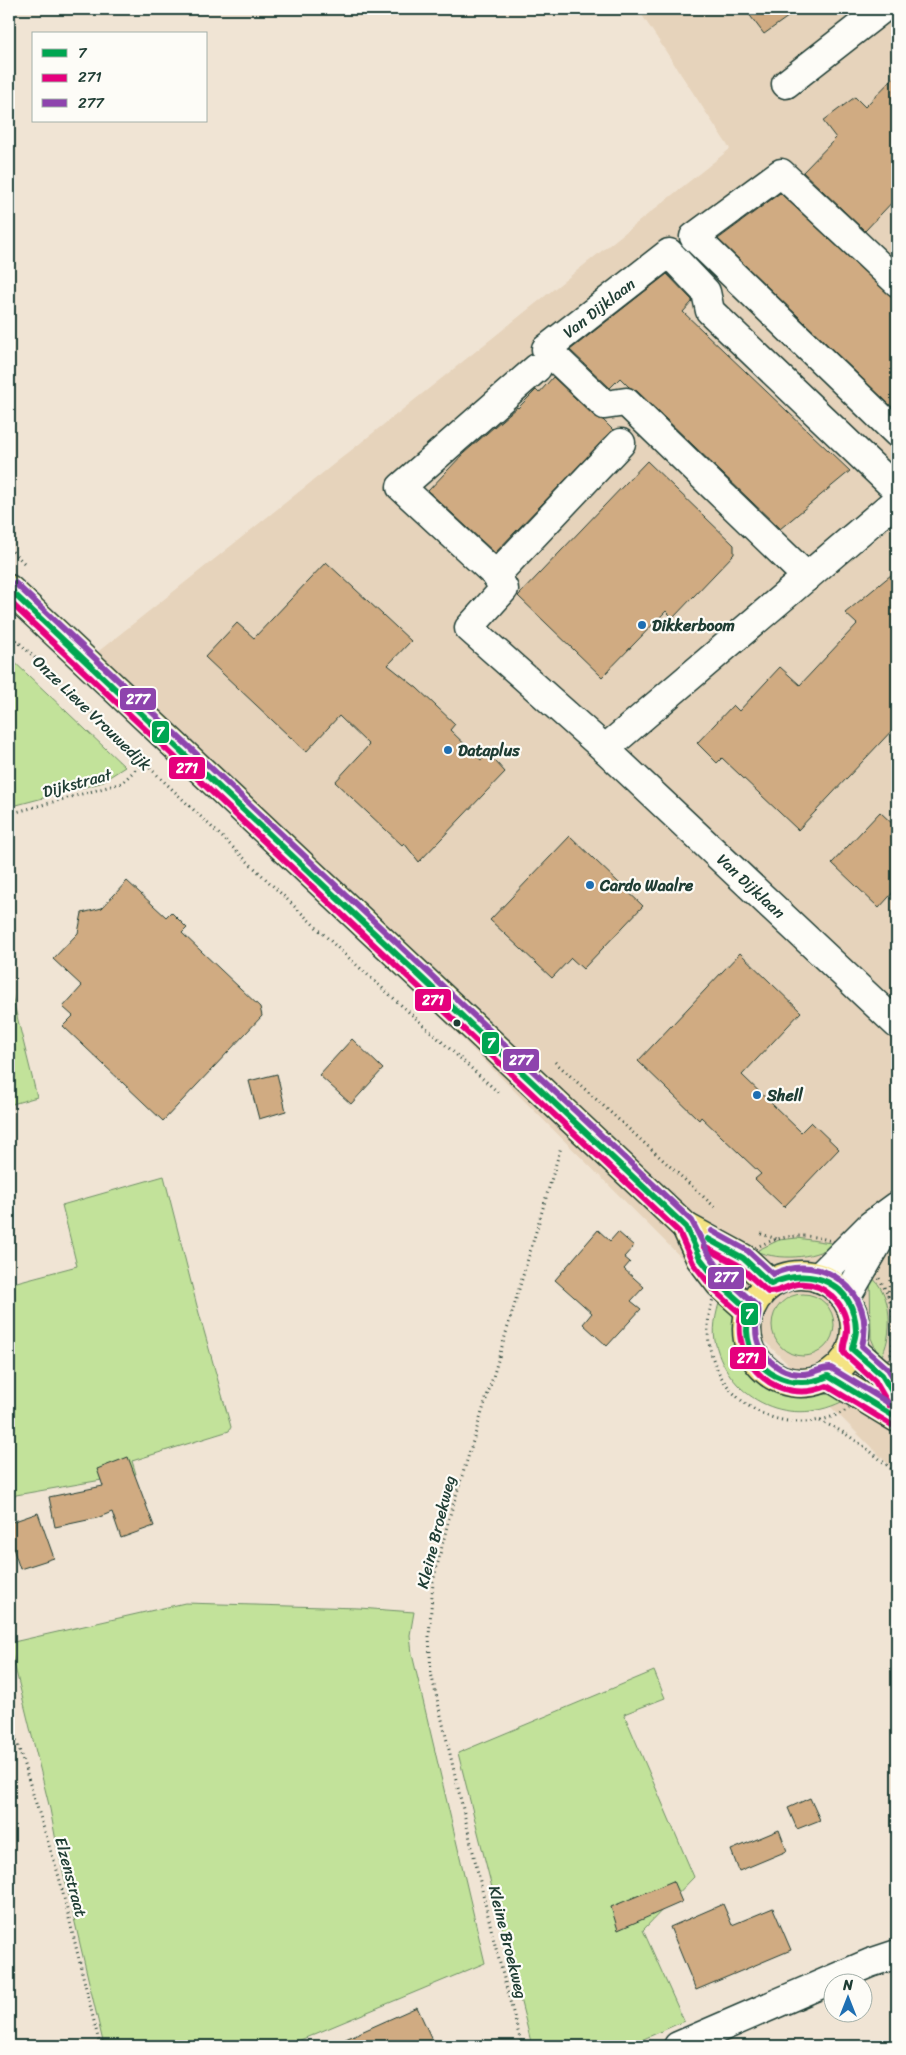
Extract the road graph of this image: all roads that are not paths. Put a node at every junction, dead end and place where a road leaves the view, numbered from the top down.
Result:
1 (882, 9) edge
2 (786, 84) dead end
3 (897, 282) edge
4 (537, 368) dead end
5 (897, 433) edge
6 (621, 442) dead end
7 (897, 490) edge
8 (897, 500) edge
9 (496, 575) junction
10 (807, 577) junction
11 (9, 589) edge
12 (605, 749) junction
13 (897, 1024) edge
14 (897, 1208) edge
15 (686, 1227) junction
16 (856, 1256) junction
17 (818, 1278) junction
18 (771, 1284) junction
19 (846, 1298) junction
20 (750, 1311) junction
21 (852, 1350) junction
22 (828, 1376) junction
23 (897, 1400) edge
24 (897, 1418) edge
25 (897, 1954) edge
26 (678, 2046) edge

1 - 2 street
3 - 5 street
4 - 9 street
6 - 9 street
7 - 10 street, Van Dijklaan
8 - 10 street
9 - 12 street, Van Dijklaan
10 - 12 street
11 - 15 main road, Onze Lieve Vrouwedijk
12 - 13 street, Van Dijklaan
14 - 16 street
15 - 18 main road, Onze Lieve Vrouwedijk
15 - 20 main road, Onze Lieve Vrouwedijk
16 - 17 street
16 - 19 street
17 - 18 main road
17 - 19 main road
18 - 20 main road
19 - 21 main road
20 - 22 main road
21 - 22 main road
21 - 23 main road
22 - 24 main road
25 - 26 street

